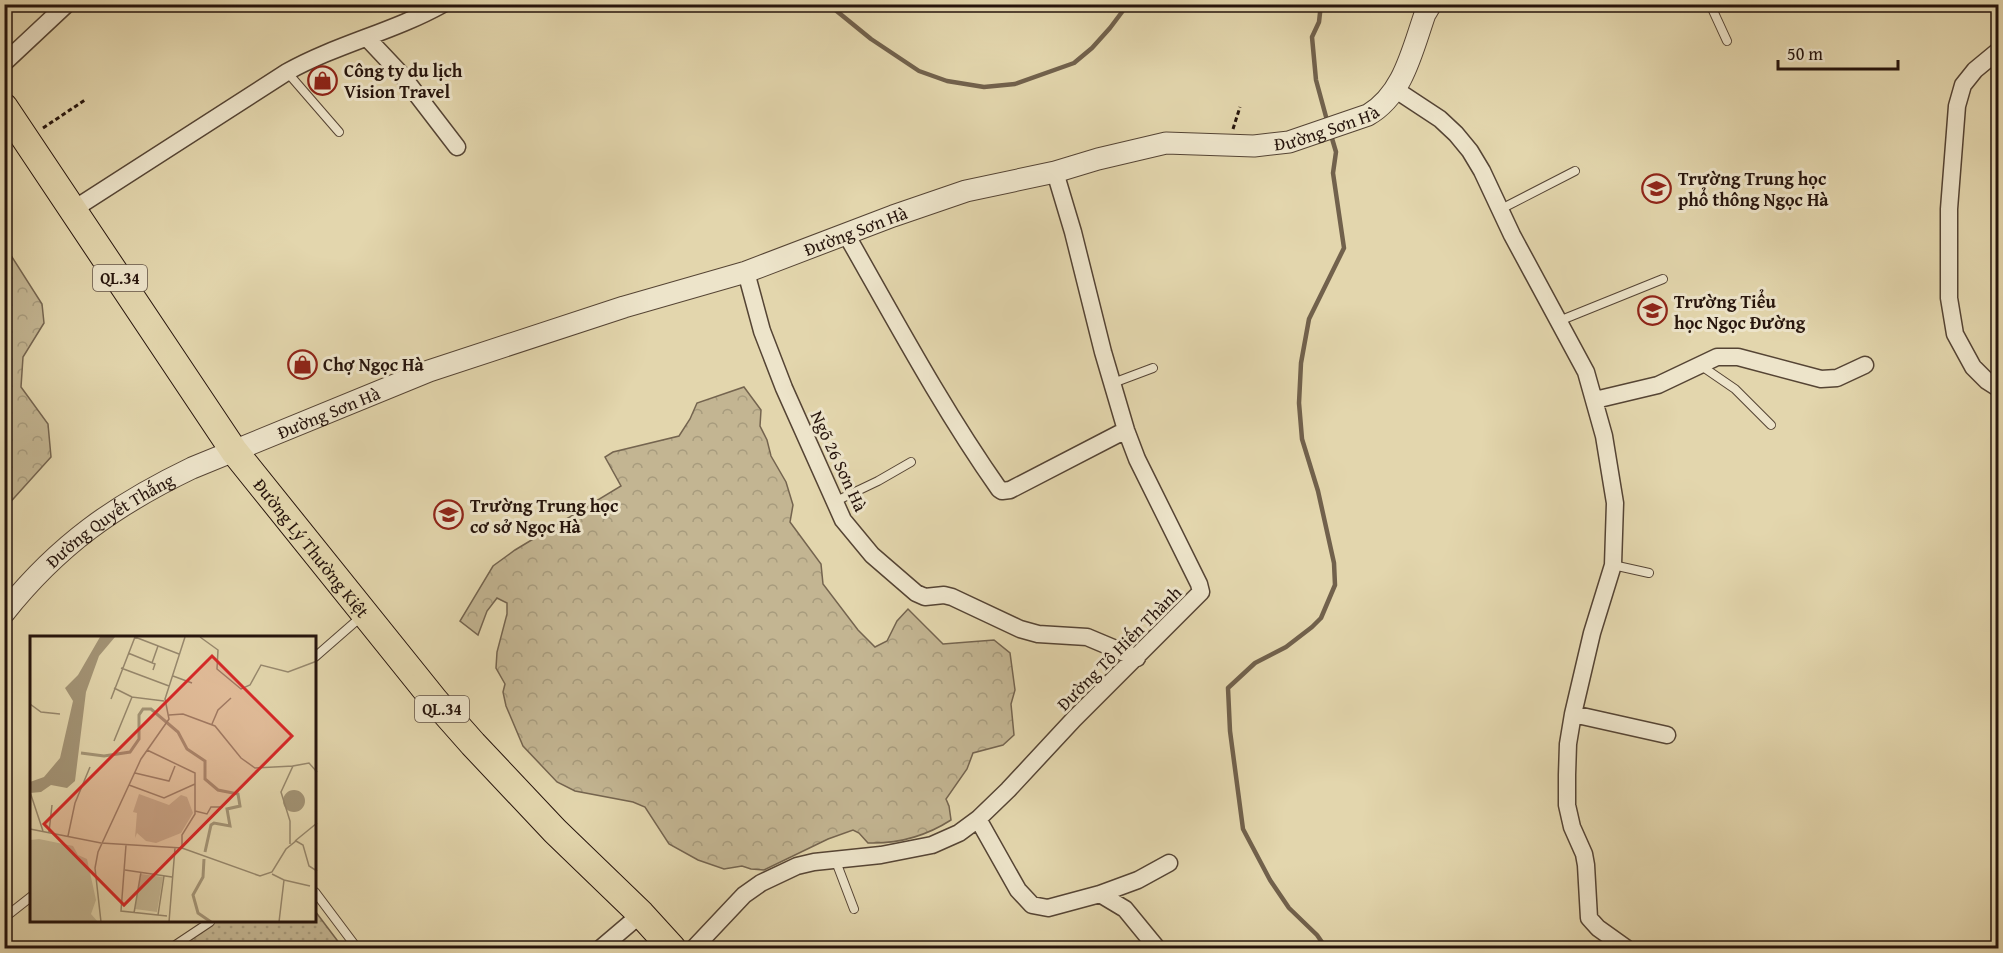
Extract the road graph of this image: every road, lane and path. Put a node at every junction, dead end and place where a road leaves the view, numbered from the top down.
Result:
1 (67, 4) edge
2 (443, 4) edge
3 (1431, 4) edge
4 (1710, 4) edge
5 (367, 38) junction
6 (1727, 41) dead end
7 (1998, 51) edge
8 (4, 63) edge
9 (287, 72) junction
10 (1396, 90) junction
11 (85, 100) dead end
12 (4, 107) edge
13 (339, 132) dead end
14 (27, 139) junction
15 (457, 147) dead end
16 (1575, 171) dead end
17 (1055, 172) junction
18 (74, 209) junction
19 (1501, 209) junction
20 (846, 234) junction
21 (746, 272) junction
22 (1663, 279) dead end
23 (1559, 321) junction
24 (1699, 365) junction
25 (1865, 365) dead end
26 (1152, 368) dead end
27 (1113, 383) junction
28 (1998, 388) edge
29 (1595, 400) junction
30 (1771, 424) dead end
31 (1126, 430) junction
32 (234, 451) junction
33 (912, 462) dead end
34 (834, 502) junction
35 (1613, 565) junction
36 (1649, 573) dead end
37 (4, 613) edge
38 (364, 613) junction
39 (316, 656) edge
40 (1137, 658) junction
41 (1574, 714) junction
42 (1667, 735) dead end
43 (978, 819) junction
44 (835, 858) junction
45 (1169, 863) dead end
46 (316, 893) edge
47 (1100, 894) junction
48 (30, 898) edge
49 (854, 909) dead end
50 (641, 914) junction
51 (4, 918) edge
52 (207, 923) edge
53 (171, 948) edge
54 (357, 948) edge
55 (601, 948) edge
56 (672, 948) edge
57 (694, 948) edge
58 (1157, 948) edge
59 (1626, 948) edge

1 - 8 street
2 - 5 street
3 - 10 street, Đường Sơn Hà
4 - 6 lane
5 - 9 street
5 - 15 street
7 - 28 street
9 - 13 lane
9 - 18 street
10 - 17 street, Đường Sơn Hà
10 - 19 street
11 - 14 path
12 - 14 highway, Đường Lý Thường Kiệt / QL.34
14 - 18 highway, Đường Lý Thường Kiệt / QL.34
16 - 19 lane
17 - 20 street, Đường Sơn Hà
17 - 27 street, Đường Tô Hiến Thành
18 - 32 highway, Đường Lý Thường Kiệt / QL.34
19 - 23 street
20 - 21 street, Đường Sơn Hà
20 - 31 street
21 - 32 street, Đường Sơn Hà
21 - 34 street, Ngõ 26 Sơn Hà
22 - 23 lane
23 - 29 street
24 - 25 street
24 - 29 street
24 - 30 lane
26 - 27 lane
27 - 31 street, Đường Tô Hiến Thành
29 - 35 street
31 - 40 street, Đường Tô Hiến Thành
32 - 37 street, Đường Quyết Thắng
32 - 38 highway, Đường Lý Thường Kiệt / QL.34
33 - 34 lane
34 - 40 street, Ngõ 26 Sơn Hà
35 - 36 lane
35 - 41 street
38 - 39 lane
38 - 50 highway, Đường Lý Thường Kiệt / QL.34
40 - 43 street, Đường Tô Hiến Thành
41 - 42 street
41 - 59 street
43 - 44 street, Đường Tô Hiến Thành
43 - 47 street
44 - 49 lane
44 - 57 street, Đường Tô Hiến Thành
45 - 47 street
46 - 54 lane
47 - 58 street
48 - 51 lane
50 - 55 street
50 - 56 highway, Đường Lý Thường Kiệt / QL.34
52 - 53 lane

